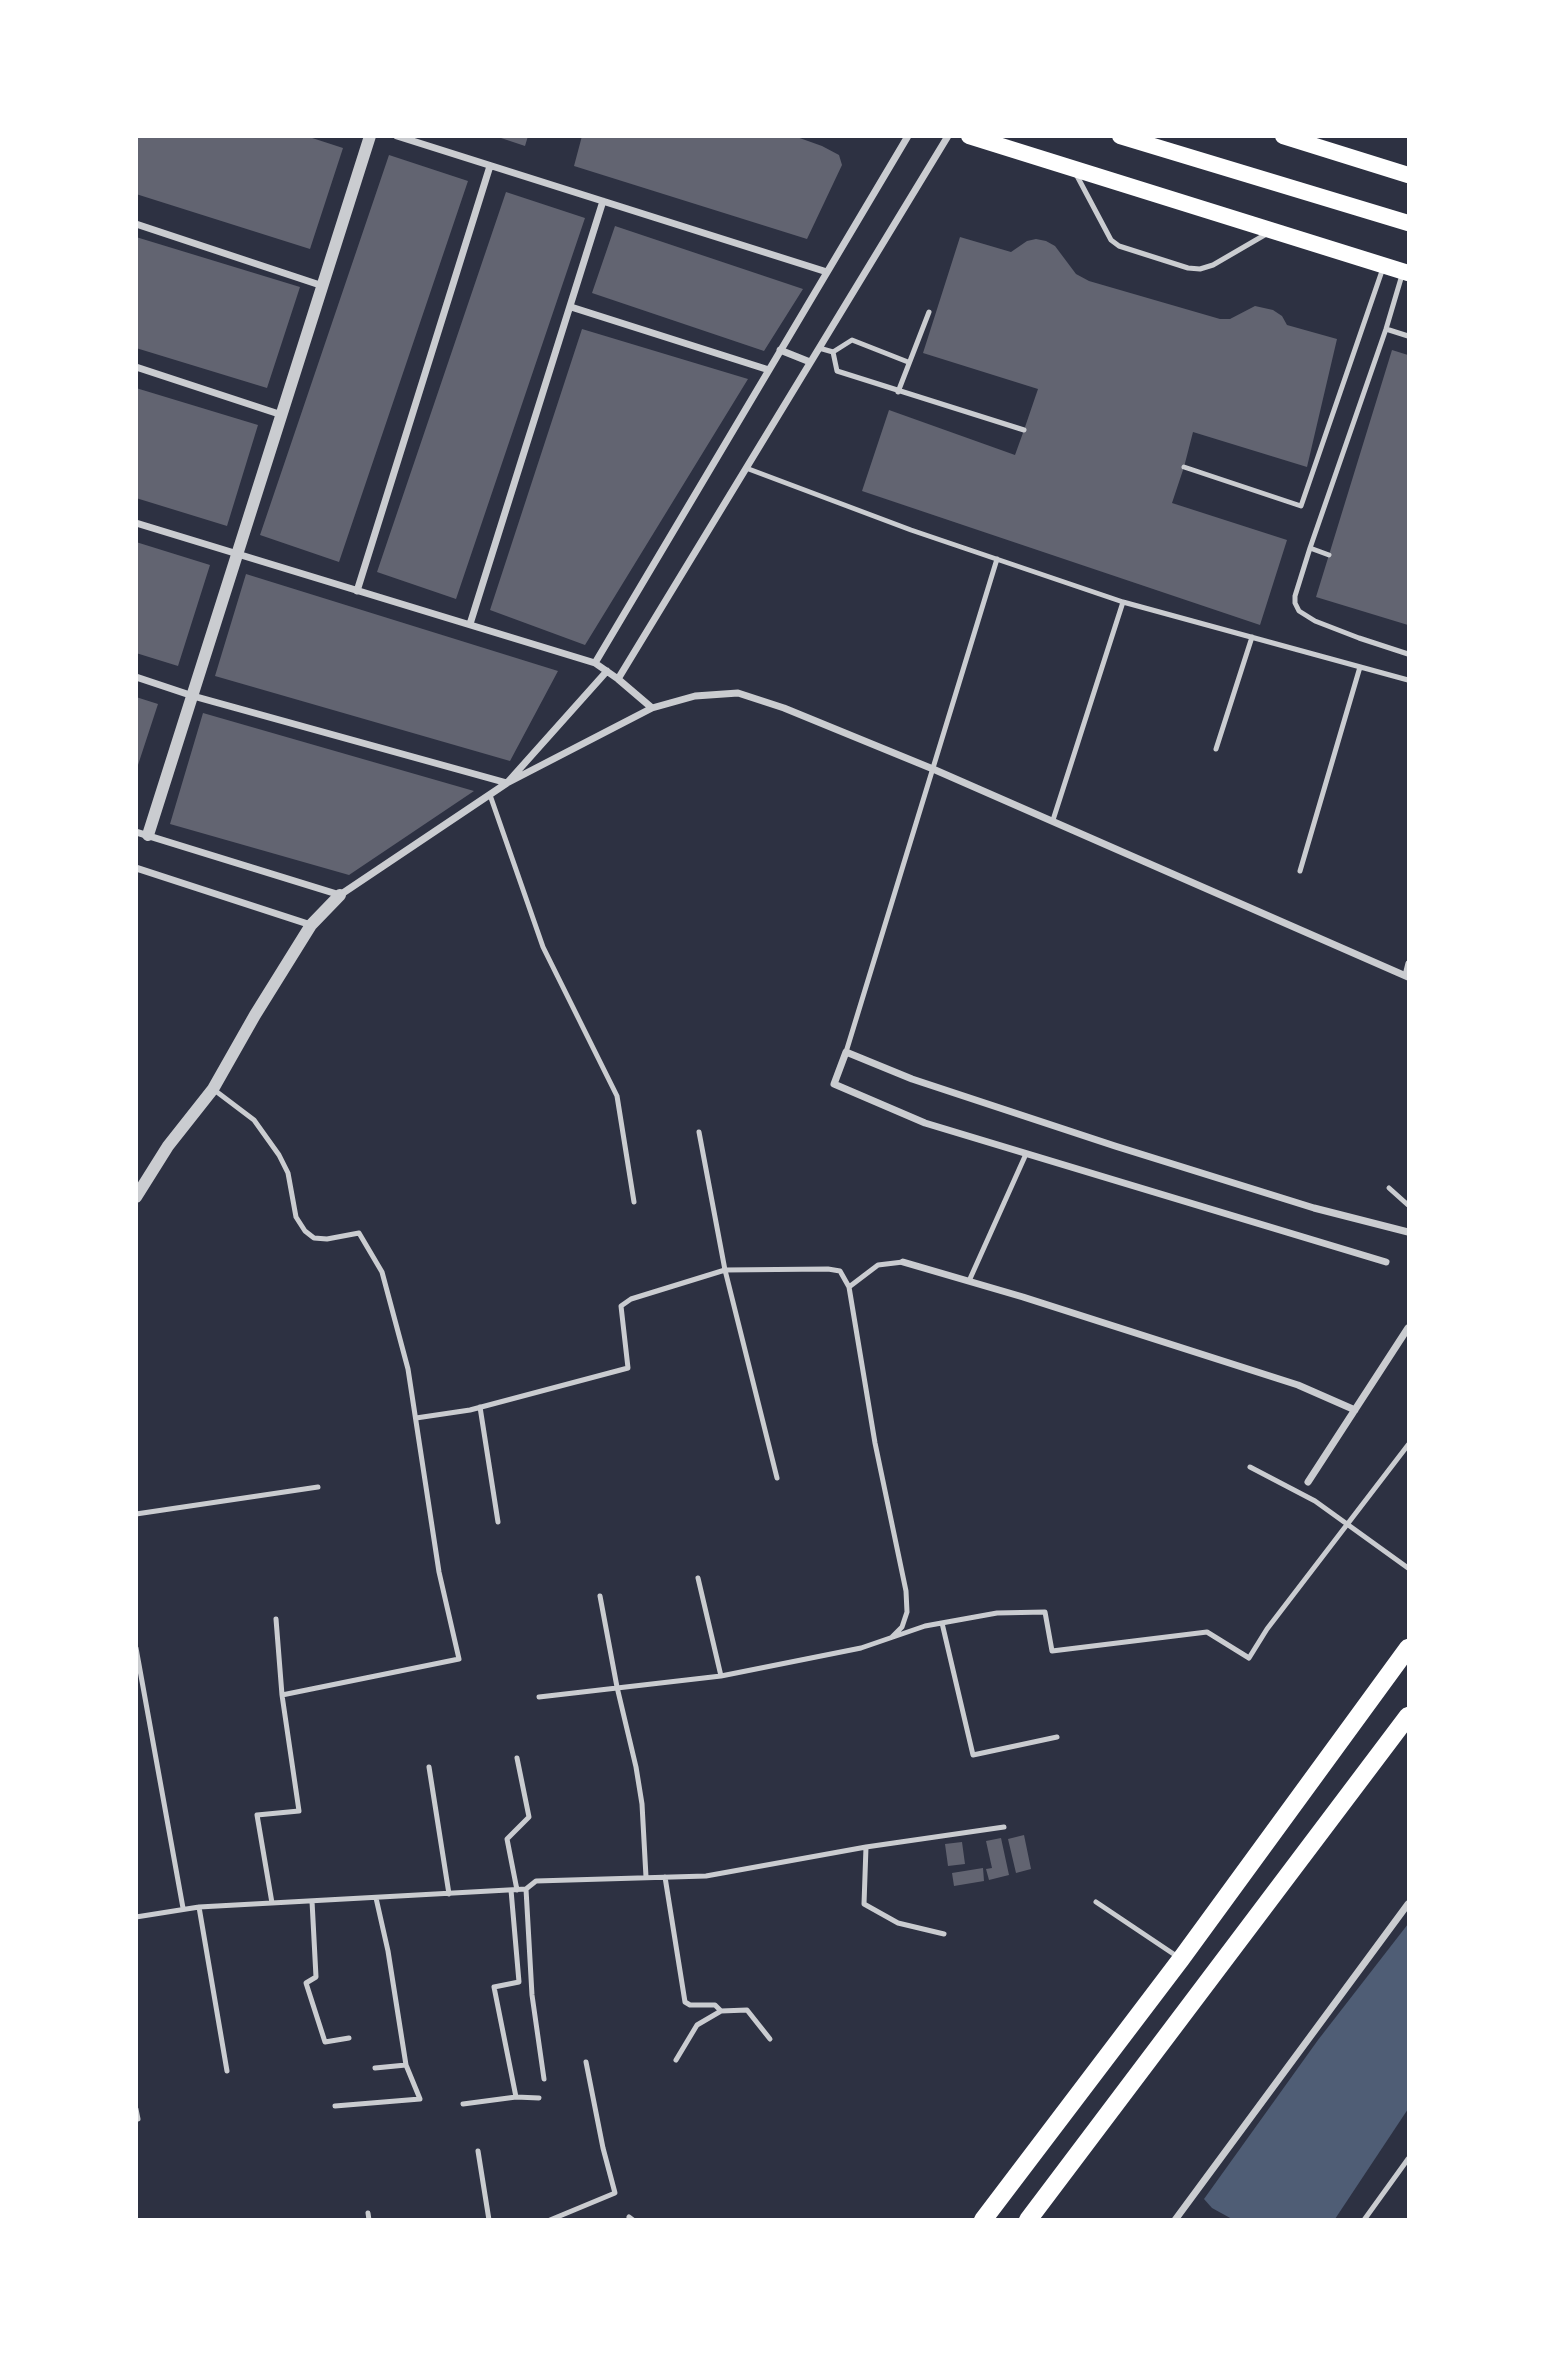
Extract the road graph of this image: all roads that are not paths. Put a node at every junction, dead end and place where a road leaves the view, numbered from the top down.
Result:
1 (370, 136) edge
2 (397, 136) edge
3 (908, 136) edge
4 (948, 136) edge
5 (969, 136) edge
6 (1120, 136) edge
7 (1283, 136) edge
8 (490, 166) junction
9 (1073, 169) junction
10 (1409, 176) edge
11 (603, 201) junction
12 (1409, 223) edge
13 (136, 224) edge
14 (1272, 230) junction
15 (1384, 265) junction
16 (827, 271) junction
17 (1406, 272) edge
18 (323, 286) junction
19 (571, 307) junction
20 (929, 312) dead end
21 (1386, 329) junction
22 (1409, 336) edge
23 (819, 348) junction
24 (780, 351) junction
25 (833, 352) junction
26 (810, 362) junction
27 (908, 362) junction
28 (136, 367) edge
29 (769, 370) junction
30 (898, 392) junction
31 (282, 415) junction
32 (1024, 430) dead end
33 (1184, 467) dead end
34 (746, 468) junction
35 (136, 523) edge
36 (1310, 548) junction
37 (238, 554) junction
38 (1329, 555) dead end
39 (997, 559) junction
40 (357, 591) junction
41 (1123, 602) junction
42 (470, 624) junction
43 (1252, 637) junction
44 (1409, 654) edge
45 (595, 663) junction
46 (1360, 667) junction
47 (607, 671) junction
48 (136, 677) edge
49 (618, 679) junction
50 (1409, 680) edge
51 (193, 696) junction
52 (652, 708) junction
53 (1216, 749) dead end
54 (933, 769) junction
55 (507, 783) junction
56 (490, 795) junction
57 (1053, 820) junction
58 (142, 834) edge
59 (136, 868) edge
60 (1300, 871) dead end
61 (340, 895) junction
62 (312, 925) junction
63 (1409, 962) edge
64 (1407, 976) edge
65 (846, 1052) junction
66 (213, 1089) junction
67 (699, 1132) dead end
68 (1026, 1154) junction
69 (1389, 1188) dead end
70 (136, 1197) edge
71 (634, 1202) dead end
72 (1409, 1205) edge
73 (1409, 1232) edge
74 (903, 1262) joint
75 (1386, 1262) dead end
76 (725, 1270) junction
77 (970, 1281) junction
78 (849, 1287) junction
79 (1409, 1328) edge
80 (481, 1407) junction
81 (1355, 1410) junction
82 (416, 1418) junction
83 (1409, 1445) edge
84 (1250, 1467) dead end
85 (778, 1478) dead end
86 (1308, 1482) dead end
87 (317, 1487) dead end
88 (136, 1514) edge
89 (498, 1522) dead end
90 (1347, 1524) junction
91 (1409, 1568) edge
92 (698, 1578) dead end
93 (600, 1597) dead end
94 (276, 1619) dead end
95 (942, 1623) junction
96 (890, 1638) junction
97 (136, 1648) edge
98 (1409, 1648) edge
99 (721, 1676) junction
100 (617, 1687) junction
101 (282, 1695) junction
102 (539, 1697) dead end
103 (1409, 1716) edge
104 (1057, 1737) dead end
105 (517, 1758) dead end
106 (429, 1767) dead end
107 (1004, 1826) dead end
108 (866, 1847) junction
109 (646, 1877) junction
110 (665, 1877) junction
111 (526, 1889) junction
112 (514, 1890) junction
113 (449, 1894) junction
114 (376, 1898) junction
115 (312, 1901) junction
116 (1096, 1902) dead end
117 (272, 1903) junction
118 (1409, 1904) edge
119 (199, 1907) junction
120 (183, 1908) junction
121 (136, 1917) edge
122 (944, 1934) dead end
123 (1181, 1959) junction
124 (721, 2011) junction
125 (349, 2038) dead end
126 (770, 2039) dead end
127 (676, 2060) dead end
128 (586, 2062) dead end
129 (405, 2065) junction
130 (375, 2068) dead end
131 (227, 2071) dead end
132 (544, 2079) dead end
133 (516, 2098) junction
134 (539, 2098) dead end
135 (463, 2104) dead end
136 (335, 2106) dead end
137 (136, 2109) edge
138 (138, 2119) edge
139 (478, 2151) dead end
140 (1409, 2159) edge
141 (489, 2220) edge
142 (550, 2220) edge
143 (983, 2220) edge
144 (1028, 2220) edge
145 (1175, 2220) edge
146 (1364, 2220) edge

1 - 18 street
2 - 8 street
3 - 16 street
4 - 23 street
5 - 9 main road
6 - 12 main road
7 - 10 main road
8 - 11 street
8 - 40 street
9 - 14 main road
9 - 14 lane
11 - 16 street
11 - 19 street
13 - 18 street
14 - 15 main road
15 - 17 main road
15 - 33 lane
16 - 24 street
17 - 21 lane
18 - 31 street
19 - 29 street
19 - 42 street
20 - 27 lane
21 - 22 lane
21 - 36 lane
23 - 25 lane
23 - 26 street
24 - 26 street
24 - 29 street
25 - 27 lane
25 - 30 lane
26 - 34 street
27 - 30 lane
28 - 31 street
29 - 45 street
30 - 32 lane
31 - 37 street
34 - 39 lane
34 - 49 street
35 - 37 street
36 - 38 lane
36 - 44 lane
37 - 40 street
37 - 51 street
39 - 41 lane
39 - 54 lane
40 - 42 street
41 - 43 lane
41 - 57 lane
42 - 45 street
43 - 46 lane
43 - 53 lane
45 - 47 street
46 - 50 lane
46 - 60 lane
47 - 49 street
47 - 55 street
48 - 51 street
49 - 52 street
51 - 55 street
51 - 58 street
52 - 54 street
52 - 55 street
54 - 57 street
54 - 65 lane
55 - 56 street
56 - 61 street
56 - 71 lane
57 - 64 street
58 - 61 street
59 - 62 street
61 - 62 street
62 - 66 street
63 - 64 lane
65 - 68 street
65 - 73 street
66 - 70 street
66 - 82 lane
67 - 76 lane
68 - 75 street
68 - 77 lane
69 - 72 lane
74 - 77 street
74 - 78 lane
76 - 78 lane
76 - 80 lane
76 - 85 lane
77 - 81 street
78 - 96 lane
79 - 81 street
80 - 82 lane
80 - 89 lane
81 - 86 street
82 - 101 lane
83 - 90 lane
84 - 90 lane
87 - 88 lane
90 - 91 lane
90 - 95 lane
92 - 99 lane
93 - 100 lane
94 - 101 lane
95 - 96 lane
95 - 104 lane
96 - 99 lane
97 - 120 lane
98 - 123 highway
99 - 100 lane
100 - 102 lane
100 - 109 lane
101 - 117 lane
103 - 144 highway
105 - 112 lane
106 - 113 lane
107 - 108 lane
108 - 110 lane
108 - 122 lane
109 - 110 lane
109 - 111 lane
110 - 124 lane
111 - 112 lane
111 - 132 lane
112 - 113 lane
112 - 133 lane
113 - 114 lane
114 - 115 lane
114 - 129 lane
115 - 117 lane
115 - 125 lane
116 - 123 lane
117 - 119 lane
118 - 145 street
119 - 120 lane
119 - 131 lane
120 - 121 lane
123 - 143 highway
124 - 126 lane
124 - 127 lane
128 - 142 lane
129 - 130 lane
129 - 136 lane
133 - 134 lane
133 - 135 lane
137 - 138 lane
139 - 141 lane
140 - 146 lane

